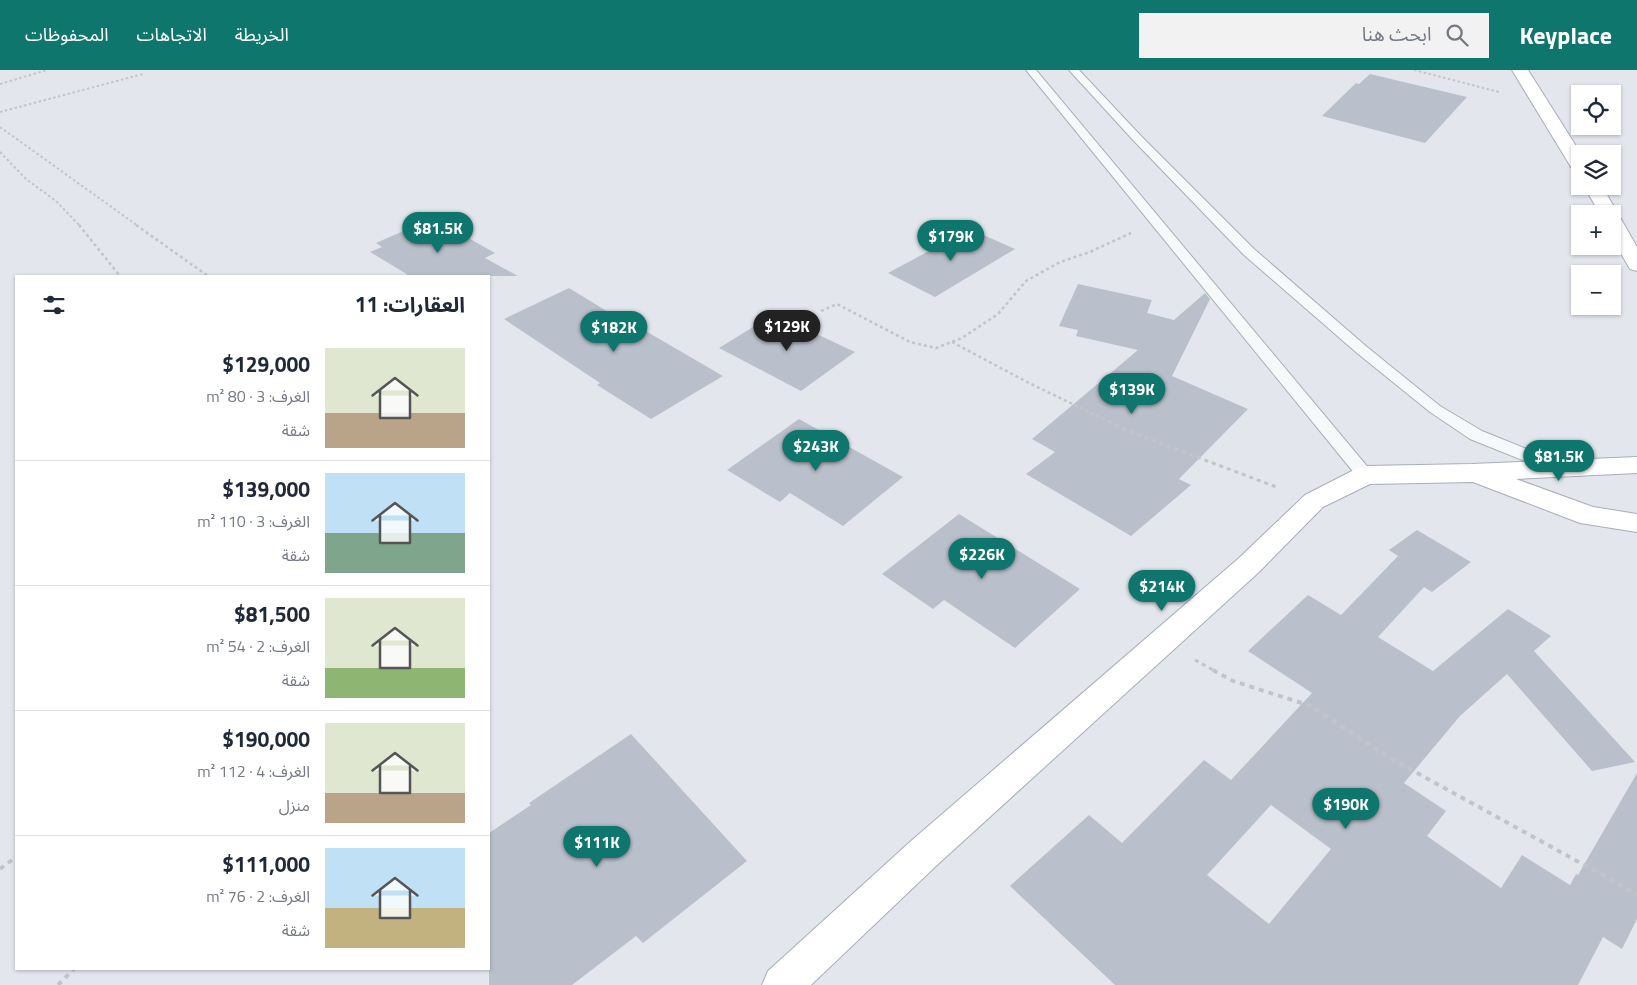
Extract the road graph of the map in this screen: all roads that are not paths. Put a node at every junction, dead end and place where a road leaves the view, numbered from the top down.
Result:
1 (1031, 70) edge
2 (1074, 70) edge
3 (1520, 70) edge
4 (1571, 153) edge
5 (1621, 236) edge
6 (1637, 265) edge
7 (1637, 465) edge
8 (1558, 468) junction
9 (1472, 473) junction
10 (1365, 475) junction
11 (1637, 524) edge
12 (782, 985) edge

1 - 10 lane
2 - 8 lane
3 - 4 street
5 - 6 street
7 - 8 street
8 - 9 street
9 - 10 street
9 - 11 street
10 - 12 street

